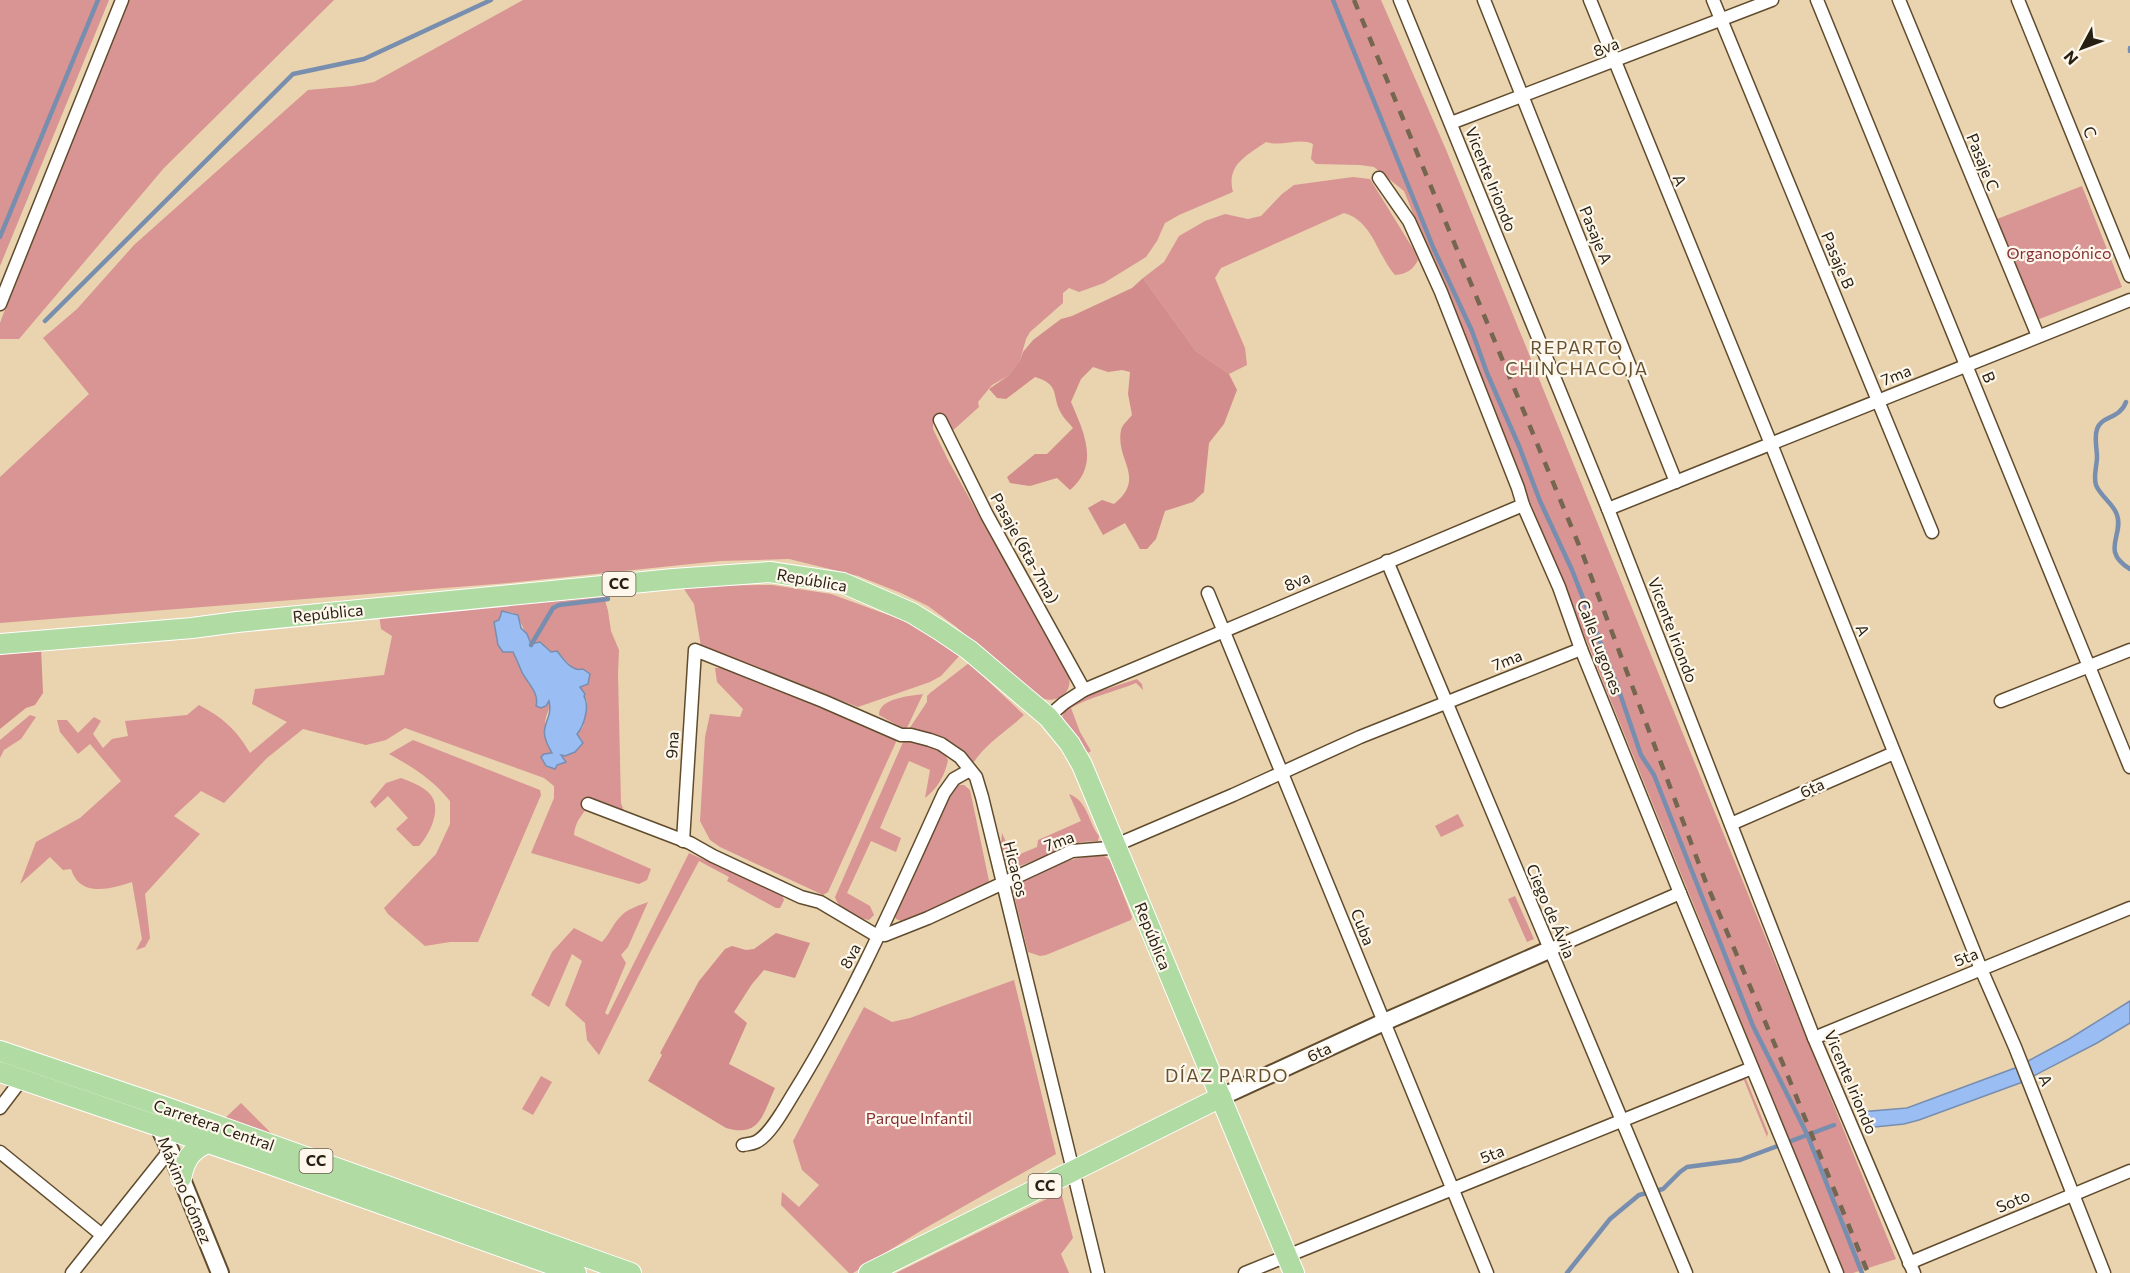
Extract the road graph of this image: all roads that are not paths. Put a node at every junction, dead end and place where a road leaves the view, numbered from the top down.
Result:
1 (122, 0) edge
2 (1400, 0) edge
3 (1484, 0) edge
4 (1590, 0) edge
5 (1713, 0) edge
6 (1772, 0) edge
7 (1817, 0) edge
8 (1899, 0) edge
9 (2018, 0) edge
10 (1722, 21) junction
11 (1614, 61) junction
12 (1523, 96) junction
13 (1451, 123) junction
14 (1380, 178) dead end
15 (2130, 276) edge
16 (2130, 300) edge
17 (0, 304) edge
18 (2038, 336) junction
19 (1966, 365) junction
20 (1879, 400) junction
21 (940, 420) dead end
22 (1771, 444) junction
23 (1676, 482) junction
24 (1523, 505) junction
25 (1608, 509) junction
26 (1932, 532) dead end
27 (1387, 561) junction
28 (1208, 593) dead end
29 (1223, 631) junction
30 (0, 644) edge
31 (1581, 649) junction
32 (695, 650) joint
33 (2130, 650) edge
34 (2088, 666) junction
35 (1084, 690) junction
36 (2001, 701) dead end
37 (1446, 702) junction
38 (1048, 717) junction
39 (1894, 753) junction
40 (2130, 767) edge
41 (970, 770) junction
42 (1282, 772) junction
43 (588, 804) dead end
44 (1731, 824) junction
45 (683, 841) junction
46 (1115, 844) junction
47 (1003, 884) junction
48 (1680, 893) junction
49 (2130, 908) edge
50 (879, 935) junction
51 (1549, 950) junction
52 (1981, 969) junction
53 (1384, 1022) junction
54 (1814, 1038) junction
55 (0, 1051) edge
56 (35, 1064) junction
57 (1752, 1068) junction
58 (0, 1072) edge
59 (21, 1079) junction
60 (1221, 1097) junction
61 (0, 1108) edge
62 (161, 1116) junction
63 (1622, 1120) junction
64 (207, 1143) junction
65 (743, 1145) dead end
66 (170, 1150) junction
67 (0, 1152) edge
68 (1074, 1171) junction
69 (2130, 1171) edge
70 (181, 1178) junction
71 (1452, 1188) junction
72 (2073, 1194) junction
73 (102, 1235) junction
74 (1291, 1264) edge
75 (1912, 1268) edge
76 (72, 1273) edge
77 (220, 1273) edge
78 (576, 1273) edge
79 (631, 1273) edge
80 (869, 1273) edge
81 (1098, 1273) edge
82 (1245, 1273) edge
83 (1487, 1273) edge
84 (1686, 1273) edge
85 (1837, 1273) edge
86 (2104, 1273) edge

1 - 17 street
2 - 13 street, Vicente Iriondo
3 - 12 street, Pasaje A
4 - 11 street, A
5 - 10 street, Pasaje B
6 - 10 street, 8va
7 - 19 street, B
8 - 18 street, Pasaje C
9 - 15 street, C
10 - 11 street, 8va
10 - 20 street, Pasaje B
11 - 12 street, 8va
11 - 22 street, A
12 - 13 street, 8va
12 - 23 street, Pasaje A
13 - 25 street, Vicente Iriondo
14 - 24 street, Calle Lugones
16 - 18 street, 7ma
18 - 19 street, 7ma
19 - 20 street, 7ma
19 - 34 street, B
20 - 22 street, 7ma
20 - 26 street, Pasaje B
21 - 35 street, Pasaje (6ta-7ma)
22 - 23 street, 7ma
22 - 39 street, A
23 - 25 street, 7ma
24 - 27 street, 8va
24 - 31 street, Calle Lugones
25 - 44 street, Vicente Iriondo
27 - 29 street, 8va
27 - 37 street, Ciego de Ávila
28 - 29 street, Cuba
29 - 35 street, 8va
29 - 42 street, Cuba
30 - 38 main road, República / CC
31 - 37 street, 7ma
31 - 48 street, Calle Lugones
32 - 41 street, Hicacos
32 - 45 street, 9na
33 - 34 street
34 - 36 street
34 - 40 street, B
35 - 38 street, 8va
37 - 42 street, 7ma
37 - 51 street, Ciego de Ávila
38 - 46 main road, República / CC
39 - 44 street, 6ta
39 - 52 street, A
41 - 47 street, Hicacos
41 - 50 street, 8va
42 - 46 street, 7ma
42 - 53 street, Cuba
43 - 45 street
44 - 54 street, Vicente Iriondo
45 - 50 street
46 - 47 street, 7ma
46 - 60 main road, República / CC
47 - 50 street, 7ma
47 - 68 street, Hicacos
48 - 51 street, 6ta
48 - 57 street, Calle Lugones
49 - 52 street, 5ta
50 - 65 street, 8va
51 - 53 street, 6ta
51 - 63 street, Ciego de Ávila
52 - 54 street, 5ta
52 - 72 street, A
53 - 60 street, 6ta
53 - 71 street, Cuba
54 - 75 street, Vicente Iriondo
55 - 56 main road, Carretera Central / CC
56 - 59 street
56 - 62 main road, Carretera Central / CC
57 - 63 street, 5ta
57 - 85 street, Calle Lugones
58 - 59 main road, Carretera Central / CC
59 - 61 street
59 - 62 main road, Carretera Central / CC
60 - 68 main road, 6ta / CC
60 - 74 main road, República / CC
62 - 64 main road, Carretera Central / CC
62 - 66 street, Máximo Gómez
62 - 79 main road, Carretera Central / CC
63 - 71 street, 5ta
63 - 84 street, Ciego de Ávila
64 - 70 main road
64 - 78 main road, Carretera Central / CC
66 - 70 street, Máximo Gómez
66 - 73 street
67 - 73 street
68 - 80 main road, 6ta / CC
68 - 81 street, Hicacos
69 - 72 street, Soto
70 - 77 street, Máximo Gómez
71 - 74 street, 5ta
71 - 83 street, Cuba
72 - 75 street, Soto
72 - 86 street, A
73 - 76 street
74 - 82 street, 5ta

